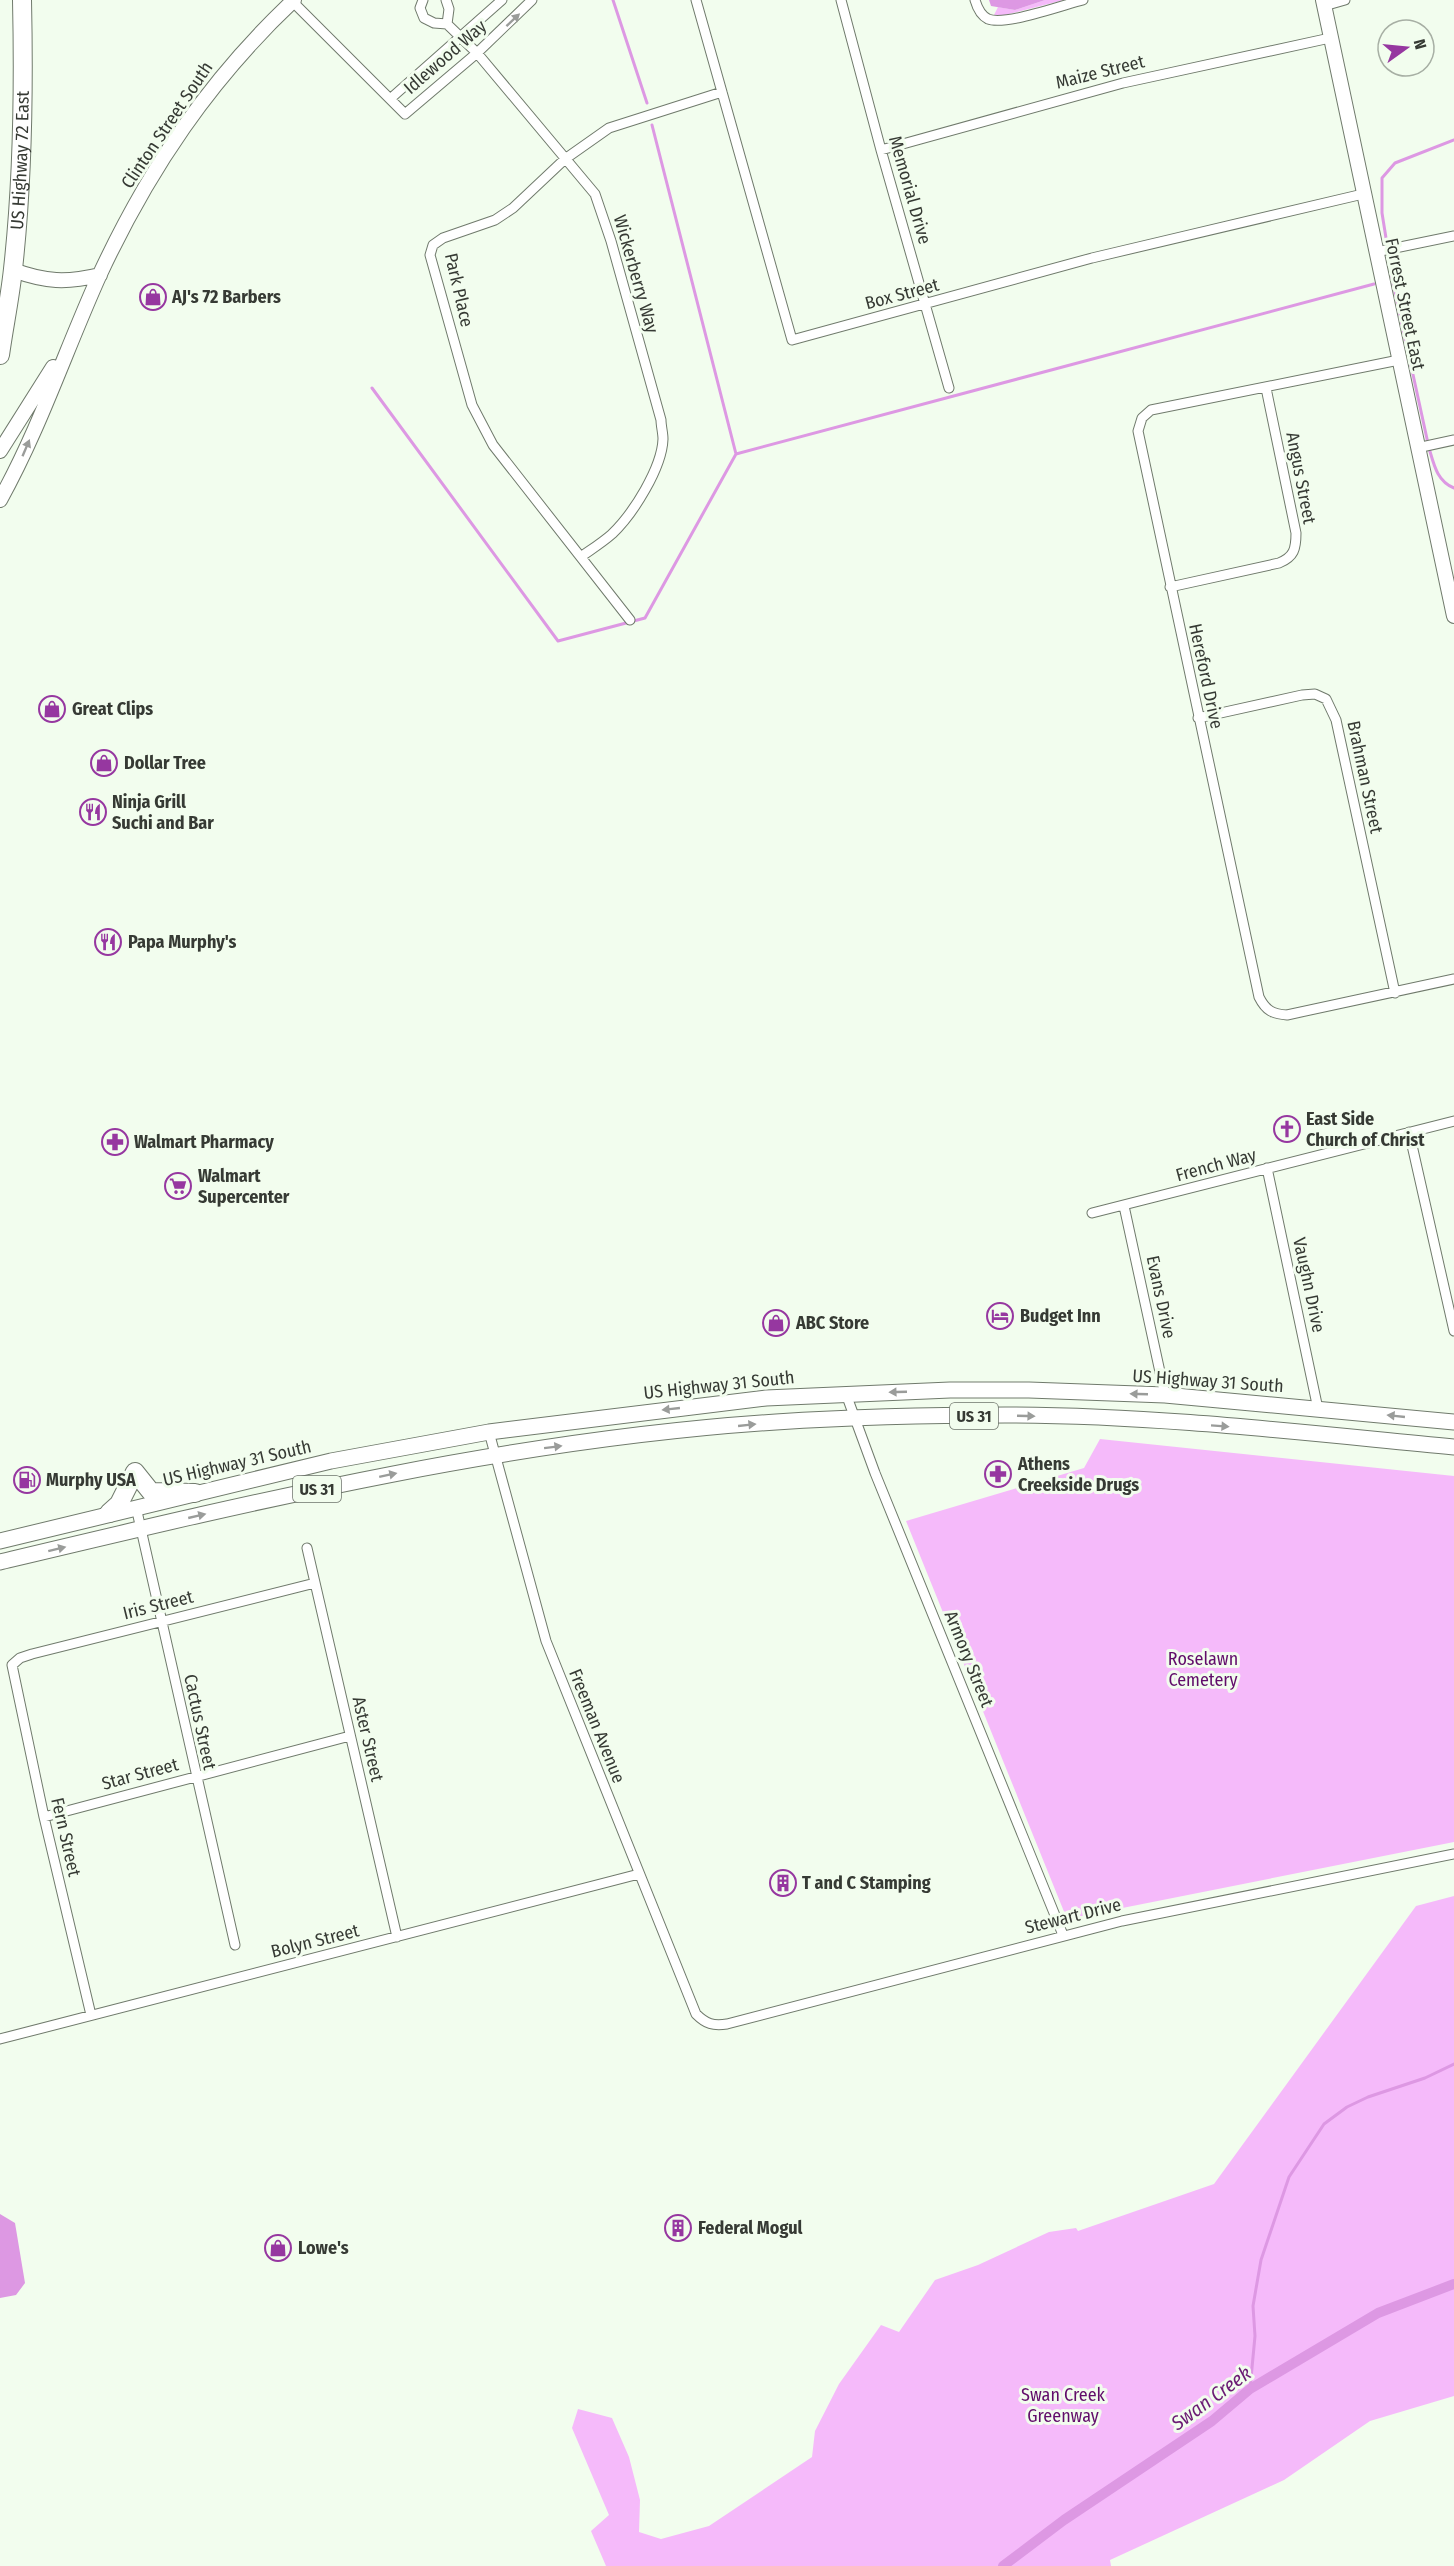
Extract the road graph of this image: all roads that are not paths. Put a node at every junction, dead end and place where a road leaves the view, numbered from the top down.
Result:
1 (22, 0) edge
2 (423, 0) edge
3 (446, 0) edge
4 (502, 0) edge
5 (532, 0) edge
6 (696, 0) edge
7 (841, 0) edge
8 (975, 0) edge
9 (1083, 0) edge
10 (1345, 0) edge
11 (293, 1) edge
12 (1324, 3) edge
13 (447, 24) junction
14 (462, 36) junction
15 (1330, 38) junction
16 (477, 52) junction
17 (722, 92) junction
18 (390, 99) junction
19 (881, 150) junction
20 (565, 159) junction
21 (1363, 194) junction
22 (1454, 236) edge
23 (1376, 252) junction
24 (13, 270) junction
25 (100, 275) junction
26 (926, 305) junction
27 (80, 321) junction
28 (0, 355) edge
29 (1399, 360) junction
30 (950, 388) dead end
31 (1266, 388) junction
32 (1454, 440) edge
33 (1417, 448) junction
34 (0, 452) edge
35 (0, 500) edge
36 (582, 556) junction
37 (1170, 587) junction
38 (1454, 616) edge
39 (630, 620) dead end
40 (1198, 718) junction
41 (1454, 979) edge
42 (1395, 993) junction
43 (1454, 1121) edge
44 (1409, 1132) junction
45 (1267, 1168) junction
46 (1124, 1206) junction
47 (1092, 1213) dead end
48 (1454, 1331) edge
49 (846, 1394) junction
50 (1165, 1395) junction
51 (1318, 1409) junction
52 (857, 1418) junction
53 (1454, 1422) edge
54 (489, 1431) junction
55 (1454, 1447) edge
56 (495, 1454) junction
57 (195, 1493) junction
58 (136, 1507) junction
59 (109, 1513) junction
60 (140, 1529) junction
61 (0, 1541) edge
62 (307, 1548) dead end
63 (0, 1562) edge
64 (315, 1584) junction
65 (162, 1622) junction
66 (12, 1665) joint
67 (350, 1736) junction
68 (195, 1776) junction
69 (44, 1817) junction
70 (1454, 1854) edge
71 (639, 1874) junction
72 (1063, 1935) junction
73 (397, 1937) junction
74 (235, 1944) dead end
75 (91, 2015) junction
76 (704, 2022) joint
77 (0, 2039) edge

1 - 24 highway, US Highway 72 East
2 - 13 street, Wickerberry Way
3 - 13 street
4 - 14 street, Idlewood Way
16 -> 5 street, Idlewood Way
6 - 17 street, Box Street
7 - 19 street, Memorial Drive
8 - 9 street
10 - 12 street
11 - 18 street
11 - 25 street, Clinton Street South
12 - 15 street, Forrest Street East
13 - 14 street, Wickerberry Way
14 - 16 street, Wickerberry Way
14 - 18 street, Idlewood Way
15 - 19 street, Maize Street
15 - 21 street, Forrest Street East
16 - 18 street, Idlewood Way
16 - 20 street, Wickerberry Way
17 - 20 street, Park Place
17 - 26 street, Box Street
19 - 26 street, Memorial Drive
20 - 36 street, Wickerberry Way
20 - 36 street, Park Place
21 - 23 street, Forrest Street East
21 - 26 street, Box Street
22 - 23 street
23 - 29 street, Forrest Street East
24 - 25 street
24 - 28 highway, US Highway 72 East
25 - 27 street, Clinton Street South
26 - 30 street, Memorial Drive
27 - 34 street, Clinton Street South
35 -> 27 street, Clinton Street South
29 - 31 street, Hereford Drive
29 - 33 street, Forrest Street East
31 - 37 street, Angus Street
31 - 37 street, Hereford Drive
32 - 33 street
33 - 38 street, Forrest Street East
36 - 39 street, Park Place
37 - 40 street, Hereford Drive
40 - 42 street, Hereford Drive
40 - 42 street, Brahman Street
41 - 42 street, Hereford Drive
43 - 44 street, French Way
44 - 45 street, French Way
44 - 48 street
45 - 46 street, French Way
45 - 51 street, Vaughn Drive
46 - 47 street, French Way
46 - 50 street, Evans Drive
50 -> 49 main road, US Highway 31 South / US 31
49 - 52 street, Armory Street
49 -> 54 main road, US Highway 31 South / US 31
50 - 51 main road, US Highway 31 South / US 31
53 -> 51 main road, US Highway 31 South / US 31
52 -> 55 main road, US 31
56 -> 52 main road, US 31
52 - 72 street, Armory Street
54 - 56 street, Freeman Avenue
54 - 57 main road, US Highway 31 South / US 31
60 -> 56 main road, US 31
56 - 71 street, Freeman Avenue
57 - 58 main road, US Highway 31 South / US 31
57 - 59 highway
58 - 59 main road, US Highway 31 South / US 31
58 - 60 street, Cactus Street
59 - 61 main road, US Highway 31 South / US 31
63 -> 60 main road, US 31
60 - 65 street, Cactus Street
62 - 64 street, Aster Street
64 - 65 street, Iris Street
64 - 67 street, Aster Street
65 - 66 street, Iris Street
65 - 68 street, Cactus Street
66 - 69 street, Fern Street
67 - 68 street, Star Street
67 - 73 street, Aster Street
68 - 69 street, Star Street
68 - 74 street, Cactus Street
69 - 75 street, Fern Street
70 - 72 street, Stewart Drive
71 - 73 street, Bolyn Street
71 - 76 street, Freeman Avenue
72 - 76 street, Stewart Drive
73 - 75 street, Bolyn Street
75 - 77 street, Bolyn Street

